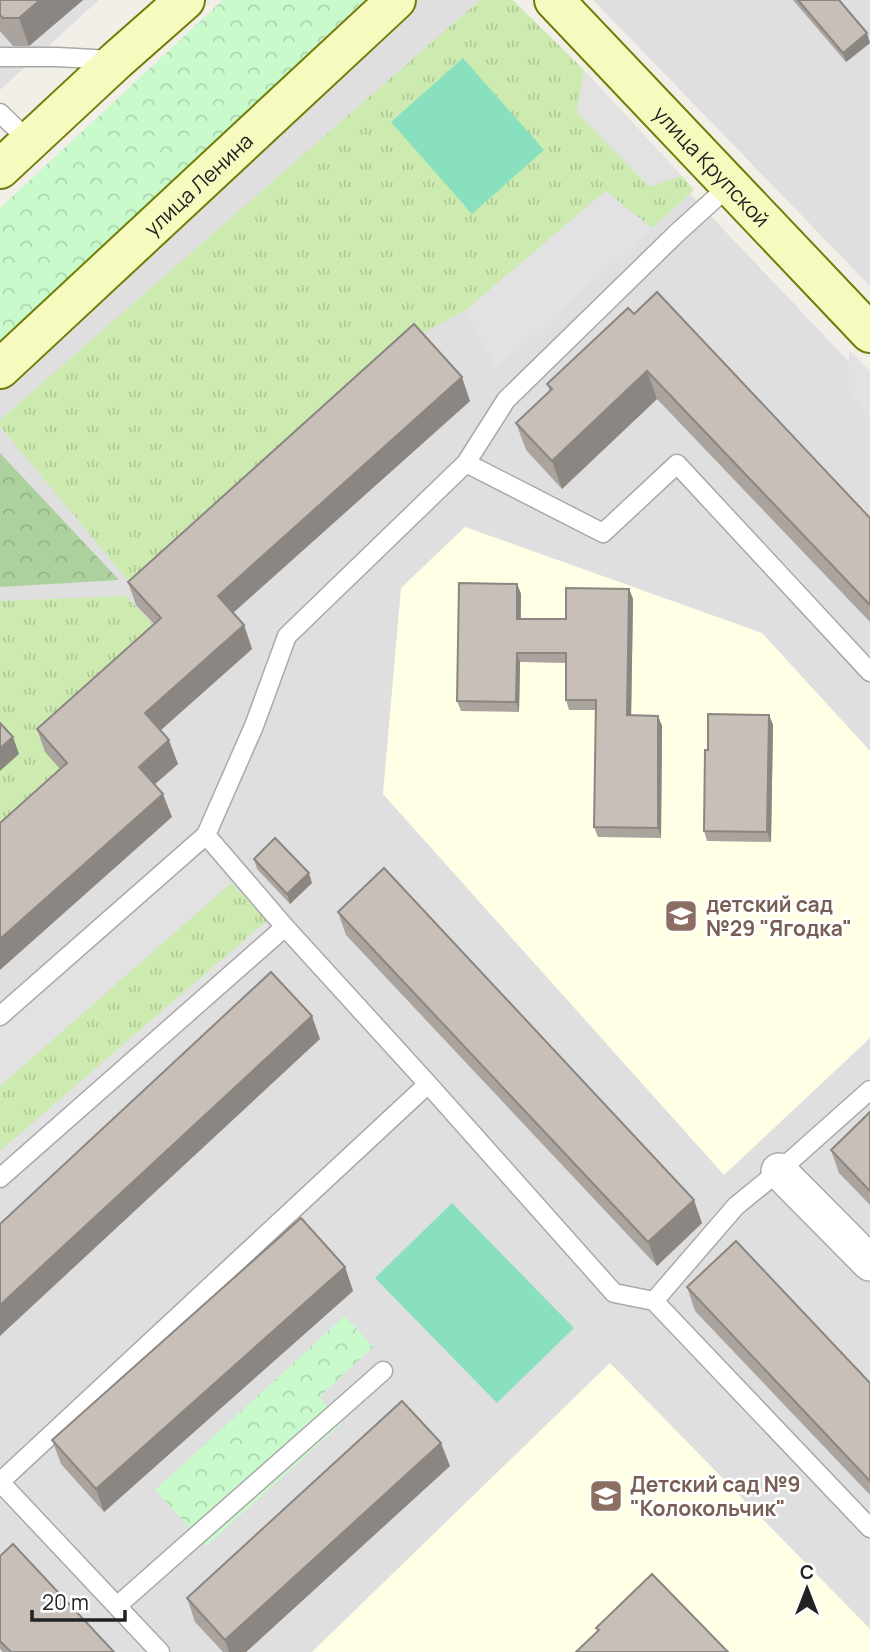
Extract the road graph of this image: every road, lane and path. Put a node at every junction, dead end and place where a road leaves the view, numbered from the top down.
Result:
1 (185, 0) edge
2 (396, 0) edge
3 (554, 0) edge
4 (0, 57) edge
5 (117, 60) junction
6 (0, 113) edge
7 (30, 142) junction
8 (0, 169) edge
9 (730, 185) junction
10 (870, 333) edge
11 (0, 369) edge
12 (466, 463) junction
13 (870, 672) edge
14 (206, 835) junction
15 (285, 927) junction
16 (0, 1016) edge
17 (428, 1084) junction
18 (870, 1090) edge
19 (779, 1171) junction
20 (0, 1178) edge
21 (870, 1263) edge
22 (654, 1301) junction
23 (383, 1371) dead end
24 (870, 1528) edge
25 (117, 1606) junction
26 (160, 1652) edge

1 - 5 main road
2 - 11 main road, улица Ленина
3 - 9 main road, улица Крупской
4 - 5 lane
5 - 7 main road
6 - 7 lane
7 - 8 main road
9 - 10 main road, улица Крупской
9 - 12 lane
12 - 13 lane
12 - 14 lane
14 - 15 lane
14 - 16 lane
15 - 17 lane
15 - 20 lane
17 - 22 lane
17 - 25 lane
18 - 19 lane
19 - 21 street
19 - 22 lane
22 - 24 lane
23 - 25 lane
25 - 26 lane

